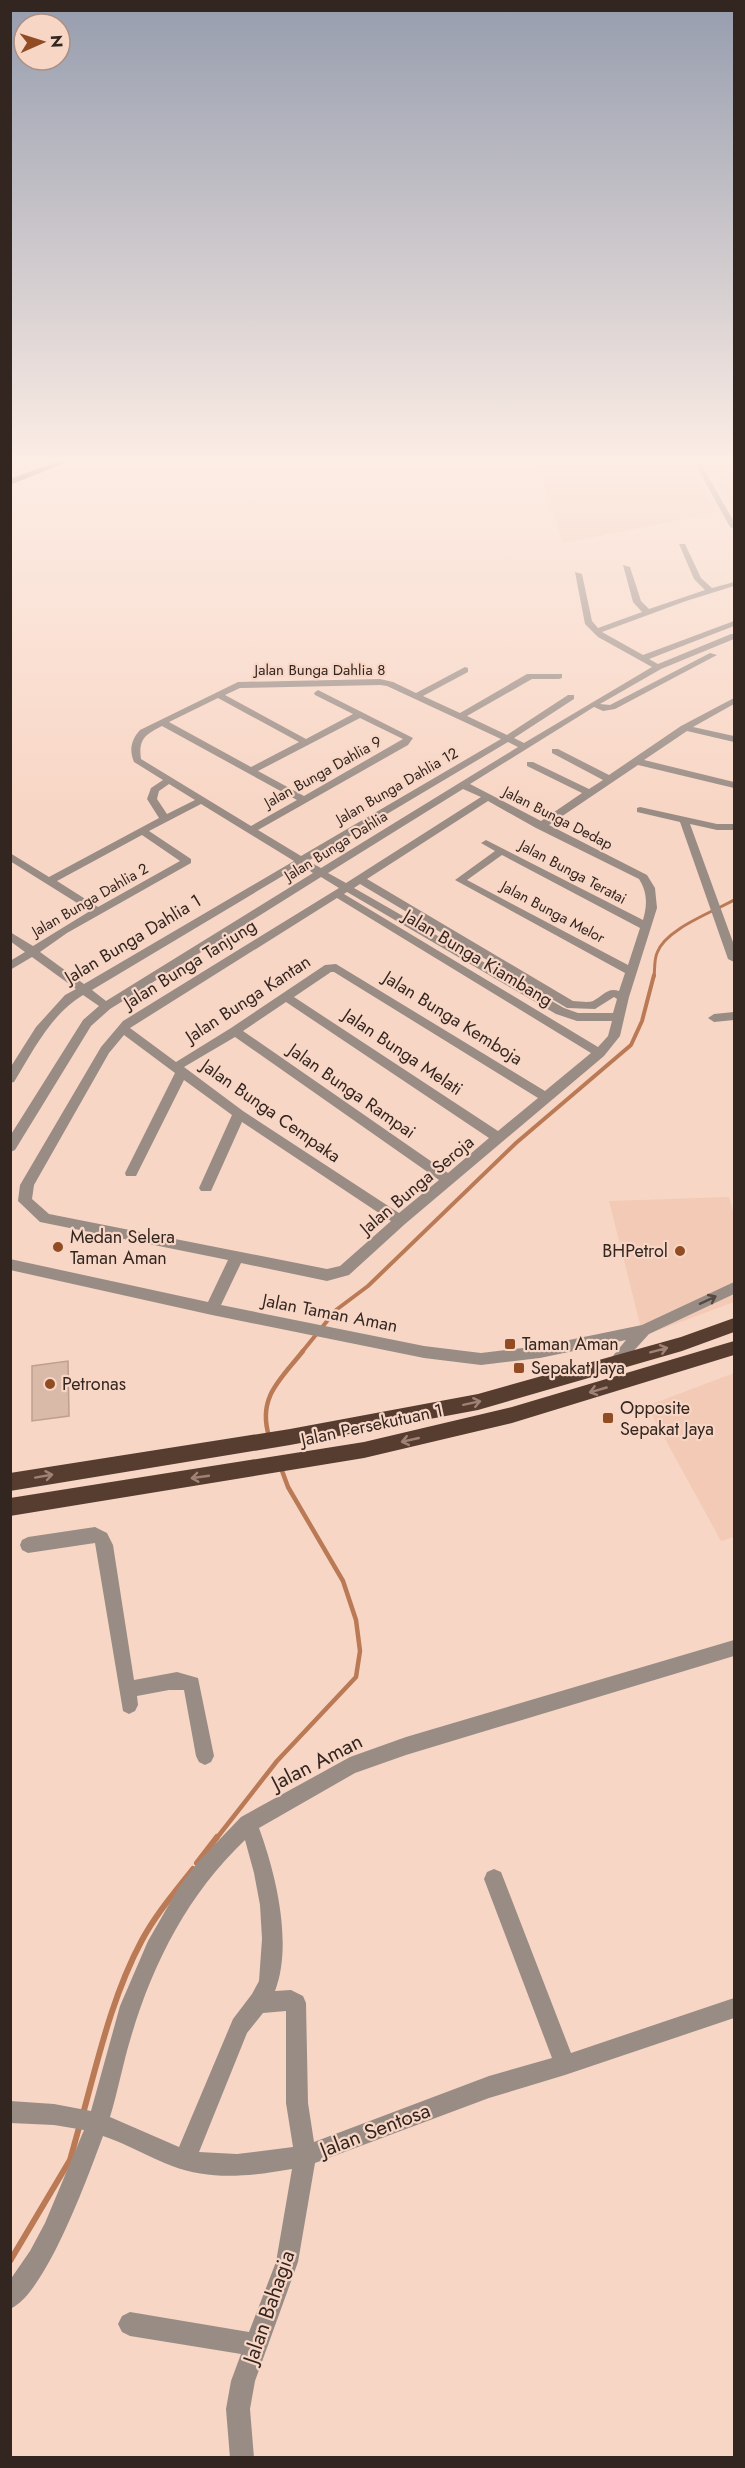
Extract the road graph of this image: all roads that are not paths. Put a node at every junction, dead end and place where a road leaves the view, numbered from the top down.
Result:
1 (579, 577) edge
2 (629, 577) edge
3 (697, 577) edge
4 (735, 584) edge
5 (711, 591) junction
6 (647, 612) junction
7 (735, 623) edge
8 (597, 632) junction
9 (735, 636) edge
10 (713, 655) dead end
11 (643, 658) junction
12 (658, 667) junction
13 (465, 670) dead end
14 (559, 676) dead end
15 (318, 693) dead end
16 (218, 695) junction
17 (416, 696) junction
18 (571, 697) dead end
19 (735, 701) edge
20 (593, 704) junction
21 (360, 714) junction
22 (460, 717) junction
23 (162, 722) junction
24 (684, 728) junction
25 (508, 738) junction
26 (735, 739) edge
27 (306, 742) junction
28 (524, 746) junction
29 (555, 751) dead end
30 (635, 761) junction
31 (530, 764) dead end
32 (252, 770) junction
33 (609, 779) junction
34 (168, 780) junction
35 (464, 785) junction
36 (735, 785) edge
37 (589, 793) junction
38 (486, 798) junction
39 (303, 799) junction
40 (201, 800) junction
41 (640, 810) dead end
42 (166, 819) junction
43 (684, 820) junction
44 (540, 826) junction
45 (735, 827) edge
46 (251, 830) junction
47 (142, 831) junction
48 (486, 843) dead end
49 (502, 851) junction
50 (10, 856) edge
51 (301, 860) junction
52 (321, 873) junction
53 (640, 875) joint
54 (359, 879) junction
55 (49, 880) junction
56 (342, 891) junction
57 (98, 912) junction
58 (647, 927) junction
59 (10, 935) edge
60 (33, 951) junction
61 (735, 959) edge
62 (10, 967) edge
63 (342, 970) joint
64 (632, 971) junction
65 (82, 989) junction
66 (288, 997) junction
67 (623, 998) junction
68 (105, 1006) junction
69 (735, 1016) edge
70 (619, 1017) junction
71 (714, 1018) dead end
72 (123, 1029) junction
73 (235, 1031) junction
74 (600, 1053) junction
75 (179, 1069) junction
76 (10, 1079) edge
77 (546, 1097) junction
78 (239, 1114) junction
79 (499, 1138) junction
80 (10, 1147) edge
81 (131, 1173) dead end
82 (449, 1180) junction
83 (206, 1188) dead end
84 (10, 1200) edge
85 (25, 1201) junction
86 (400, 1220) junction
87 (237, 1257) junction
88 (10, 1264) edge
89 (735, 1288) edge
90 (212, 1309) junction
91 (735, 1325) edge
92 (644, 1330) junction
93 (735, 1348) edge
94 (615, 1362) junction
95 (10, 1482) edge
96 (10, 1507) edge
97 (28, 1545) dead end
98 (735, 1648) edge
99 (205, 1756) dead end
100 (248, 1824) junction
101 (494, 1879) dead end
102 (260, 2002) junction
103 (735, 2008) edge
104 (565, 2065) junction
105 (10, 2112) edge
106 (98, 2123) junction
107 (305, 2156) junction
108 (185, 2158) junction
109 (10, 2298) edge
110 (130, 2324) dead end
111 (256, 2345) junction
112 (242, 2457) edge

1 - 8 street
2 - 6 street
3 - 5 street
4 - 5 street
5 - 6 street
6 - 8 street
7 - 11 street
8 - 11 street
9 - 12 street, Jalan Bunga Dahlia
10 - 20 street
11 - 12 street
12 - 20 street, Jalan Bunga Dahlia
13 - 17 street
14 - 22 street
15 - 21 street
16 - 17 street, Jalan Bunga Dahlia 8
16 - 23 street, Jalan Bunga Dahlia 8
16 - 27 street
17 - 22 street, Jalan Bunga Dahlia 8
18 - 25 street, Jalan Bunga Dahlia 12
19 - 24 street
20 - 28 street, Jalan Bunga Dahlia
21 - 27 street
21 - 39 street, Jalan Bunga Dahlia 9
22 - 25 street, Jalan Bunga Dahlia 8
23 - 32 street
23 - 34 street, Jalan Bunga Dahlia 8
24 - 26 street
24 - 30 street
25 - 28 street, Jalan Bunga Dahlia 8
25 - 51 street, Jalan Bunga Dahlia 12
27 - 32 street
28 - 35 street, Jalan Bunga Dahlia
29 - 33 street
30 - 33 street
30 - 36 street
31 - 37 street
32 - 39 street
33 - 37 street
34 - 40 street, Jalan Bunga Dahlia 8
34 - 42 street
35 - 38 street, Jalan Bunga Dedap
35 - 52 street, Jalan Bunga Dahlia
37 - 44 street
38 - 44 street, Jalan Bunga Dedap
38 - 54 street, Jalan Bunga Tanjung
39 - 46 street, Jalan Bunga Dahlia 9
40 - 42 street
40 - 46 street, Jalan Bunga Dahlia 8
41 - 43 street
42 - 47 street
43 - 45 street
43 - 61 street
44 - 53 street, Jalan Bunga Dedap
46 - 51 street, Jalan Bunga Dahlia 8
47 - 55 street
47 - 57 street, Jalan Bunga Dahlia 2
48 - 49 street, Jalan Bunga Teratai
49 - 58 street, Jalan Bunga Teratai
49 - 64 street, Jalan Bunga Melor
50 - 55 street
51 - 52 street, Jalan Bunga Dahlia 8
51 - 65 street, Jalan Bunga Dahlia 1
52 - 56 street, Jalan Bunga Dahlia 8
52 - 68 street, Jalan Bunga Dahlia
53 - 58 street, Jalan Bunga Seroja
54 - 56 street, Jalan Bunga Tanjung
54 - 67 street, Jalan Bunga Kiambang
55 - 57 street
56 - 70 street
56 - 72 street, Jalan Bunga Tanjung
56 - 74 street, Jalan Bunga Kiambang
57 - 60 street, Jalan Bunga Dahlia 2
58 - 64 street, Jalan Bunga Seroja
59 - 60 street
60 - 62 street, Jalan Bunga Dahlia 2
60 - 65 street
63 - 66 street, Jalan Bunga Kantan
63 - 77 street, Jalan Bunga Kemboja
64 - 67 street, Jalan Bunga Seroja
65 - 68 street
65 - 76 street, Jalan Bunga Dahlia 1
66 - 73 street, Jalan Bunga Kantan
66 - 79 street, Jalan Bunga Melati
67 - 70 street, Jalan Bunga Seroja
68 - 80 street, Jalan Bunga Dahlia
69 - 71 street
70 - 74 street, Jalan Bunga Seroja
72 - 75 street, Jalan Bunga Cempaka
72 - 85 street, Jalan Bunga Tanjung
73 - 75 street, Jalan Bunga Kantan
73 - 82 street, Jalan Bunga Rampai
74 - 77 street, Jalan Bunga Seroja
75 - 78 street, Jalan Bunga Cempaka
75 - 81 street
77 - 79 street, Jalan Bunga Seroja
78 - 83 street
78 - 86 street, Jalan Bunga Cempaka
79 - 82 street, Jalan Bunga Seroja
82 - 86 street, Jalan Bunga Seroja
84 - 85 street
85 - 87 street, Jalan Bunga Seroja
86 - 87 street, Jalan Bunga Seroja
87 - 90 street
88 - 90 street, Jalan Taman Aman
92 -> 89 street
90 - 92 street, Jalan Taman Aman
94 -> 91 highway, Jalan Persekutuan 1
92 - 94 street
93 -> 96 highway, Jalan Persekutuan 1
95 -> 94 highway, Jalan Persekutuan 1
97 - 99 street
98 - 100 street, Jalan Aman
100 - 102 street
100 - 106 street, Jalan Aman
101 - 104 street
102 - 107 street, Jalan Bahagia
102 - 108 street
103 - 104 street, Jalan Sentosa
104 - 107 street, Jalan Sentosa
105 - 106 street, Jalan Sentosa
106 - 108 street, Jalan Sentosa
106 - 109 street, Jalan Aman
107 - 108 street, Jalan Sentosa
107 - 111 street, Jalan Bahagia
110 - 111 street
111 - 112 street, Jalan Bahagia

